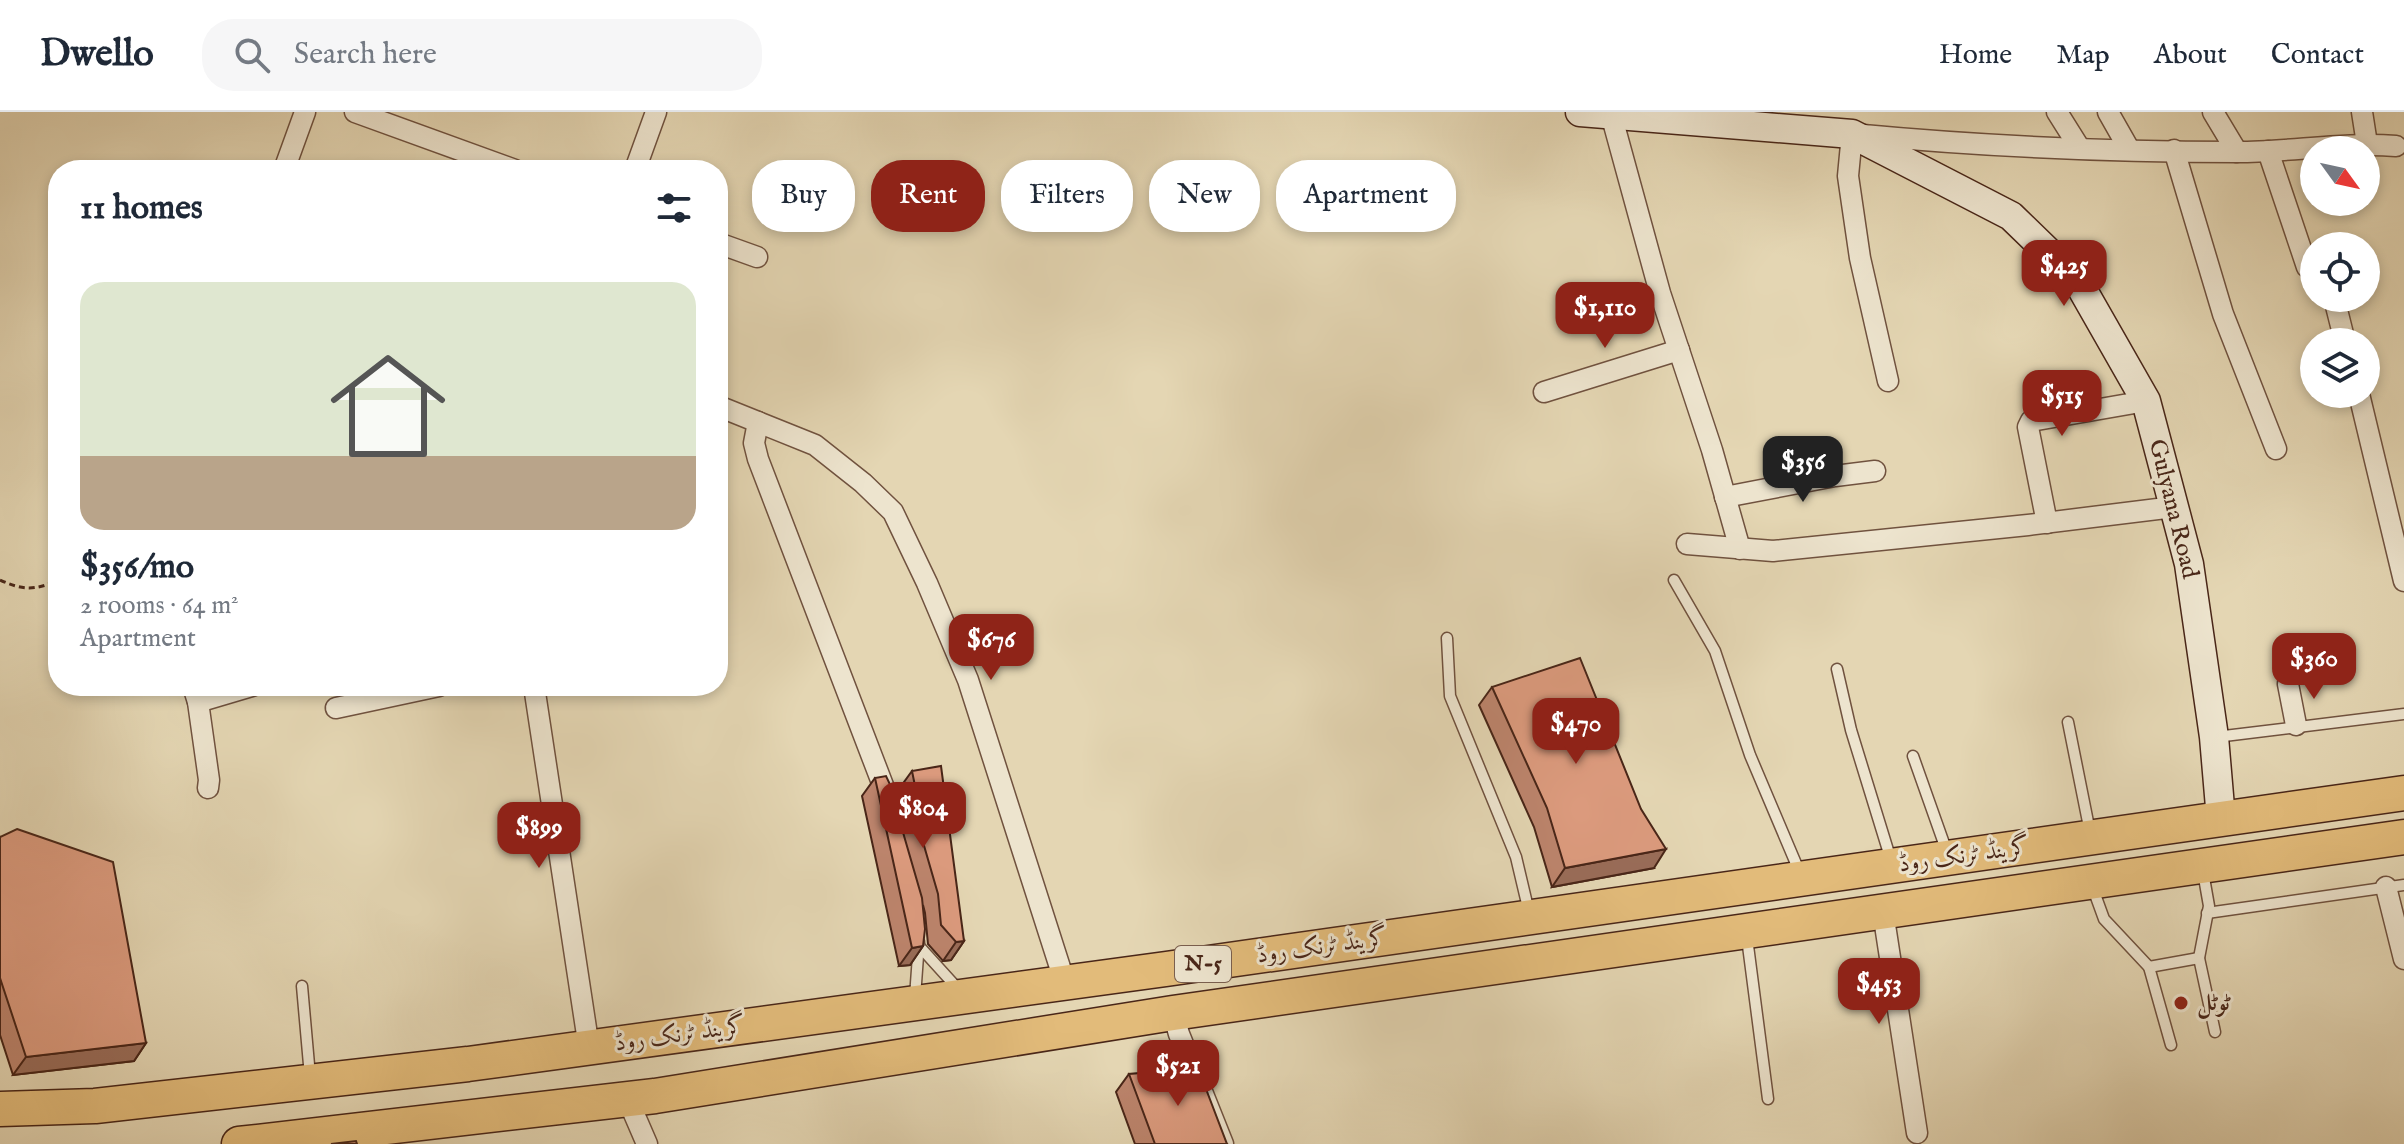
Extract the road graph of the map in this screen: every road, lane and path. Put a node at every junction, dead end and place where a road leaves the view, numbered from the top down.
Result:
1 (305, 112) edge
2 (355, 112) edge
3 (656, 112) edge
4 (1580, 112) edge
5 (2057, 112) edge
6 (2108, 112) edge
7 (2213, 112) edge
8 (2362, 112) edge
9 (1611, 114) junction
10 (1852, 134) junction
11 (2366, 136) edge
12 (2380, 145) edge
13 (2396, 146) dead end
14 (2079, 147) junction
15 (2129, 149) junction
16 (2300, 149) edge
17 (2174, 150) junction
18 (2268, 151) junction
19 (2237, 152) junction
20 (288, 160) edge
21 (487, 160) edge
22 (639, 160) edge
23 (2300, 246) edge
24 (728, 247) edge
25 (757, 257) dead end
26 (1679, 350) junction
27 (1888, 381) dead end
28 (1544, 392) dead end
29 (2146, 401) junction
30 (2362, 408) edge
31 (728, 410) edge
32 (758, 422) junction
33 (2276, 449) dead end
34 (1875, 471) dead end
35 (1725, 497) junction
36 (2174, 507) junction
37 (2047, 523) junction
38 (1687, 544) dead end
39 (1740, 549) junction
40 (0, 580) edge
41 (1674, 580) dead end
42 (2404, 581) edge
43 (48, 585) edge
44 (1447, 638) dead end
45 (1837, 669) dead end
46 (2288, 684) dead end
47 (196, 696) edge
48 (373, 696) edge
49 (536, 696) edge
50 (336, 708) dead end
51 (2404, 714) edge
52 (2068, 722) dead end
53 (2296, 725) junction
54 (2214, 737) junction
55 (1913, 756) dead end
56 (208, 788) dead end
57 (2404, 793) edge
58 (890, 802) edge
59 (2221, 819) junction
60 (2404, 837) edge
61 (2091, 838) junction
62 (1949, 858) junction
63 (2213, 865) junction
64 (1893, 866) junction
65 (1802, 879) junction
66 (2091, 882) junction
67 (2395, 886) edge
68 (1883, 912) junction
69 (2207, 913) junction
70 (1530, 918) junction
71 (918, 926) edge
72 (1746, 932) junction
73 (920, 947) junction
74 (2199, 958) junction
75 (2404, 959) edge
76 (2149, 967) junction
77 (1166, 969) junction
78 (1065, 983) junction
79 (302, 986) dead end
80 (966, 996) junction
81 (914, 1003) junction
82 (1173, 1013) junction
83 (2215, 1032) dead end
84 (2171, 1045) dead end
85 (589, 1048) junction
86 (310, 1082) junction
87 (1768, 1099) dead end
88 (628, 1100) junction
89 (0, 1109) edge
90 (1917, 1133) dead end
91 (403, 1135) edge
92 (330, 1139) edge
93 (239, 1144) edge
94 (647, 1144) edge
95 (1223, 1144) edge

1 - 20 street
2 - 21 street
3 - 22 street
4 - 9 main road, Gulyana Road
5 - 14 street
6 - 15 street
7 - 19 street
8 - 11 street
9 - 10 main road, Gulyana Road
9 - 26 street
10 - 14 street
10 - 27 street
10 - 29 main road, Gulyana Road
12 - 13 street
14 - 15 street
15 - 17 street
16 - 18 street
17 - 19 street
17 - 33 street
18 - 19 street
18 - 23 street
24 - 25 street
26 - 28 street
26 - 35 street
29 - 36 main road, Gulyana Road
29 - 37 street
30 - 42 street
31 - 32 street
32 - 58 street
32 - 78 street
34 - 35 street
35 - 39 street
36 - 37 street
36 - 54 main road, Gulyana Road
37 - 39 street
38 - 39 street
40 - 43 path
41 - 65 lane
44 - 70 lane
45 - 64 lane
46 - 53 street
47 - 56 street
48 - 50 street
49 - 85 street
51 - 53 lane
52 - 61 lane
53 - 54 lane
54 - 59 main road, Gulyana Road
55 - 62 lane
57 - 59 highway, گرینڈ ٹرنک روڈ / N-5
59 - 61 highway, گرینڈ ٹرنک روڈ / N-5
59 - 63 highway
60 - 63 highway, گرینڈ ٹرنک روڈ / N-5
61 - 62 highway, گرینڈ ٹرنک روڈ / N-5
62 - 64 highway, گرینڈ ٹرنک روڈ / N-5
63 - 66 highway, گرینڈ ٹرنک روڈ / N-5
63 - 69 lane
64 - 65 highway, گرینڈ ٹرنک روڈ / N-5
65 - 70 highway, گرینڈ ٹرنک روڈ / N-5
66 - 68 highway, گرینڈ ٹرنک روڈ / N-5
66 - 76 lane
67 - 69 lane
67 - 75 street
68 - 72 highway, گرینڈ ٹرنک روڈ / N-5
68 - 90 street
69 - 74 lane
70 - 77 highway, گرینڈ ٹرنک روڈ / N-5
71 - 73 lane
72 - 82 highway, گرینڈ ٹرنک روڈ / N-5
72 - 87 lane
73 - 80 lane
73 - 81 lane
74 - 76 lane
74 - 83 lane
76 - 84 lane
77 - 78 highway, گرینڈ ٹرنک روڈ / N-5
77 - 82 highway
78 - 80 highway, گرینڈ ٹرنک روڈ / N-5
79 - 86 lane
80 - 81 highway, گرینڈ ٹرنک روڈ / N-5
81 - 85 highway, گرینڈ ٹرنک روڈ / N-5
82 - 88 highway, گرینڈ ٹرنک روڈ / N-5
82 - 95 street
85 - 86 highway, گرینڈ ٹرنک روڈ / N-5
86 - 89 highway, گرینڈ ٹرنک روڈ / N-5
88 - 91 highway, گرینڈ ٹرنک روڈ / N-5
88 - 94 street
91 - 92 highway, گرینڈ ٹرنک روڈ / N-5
92 - 93 highway, گرینڈ ٹرنک روڈ / N-5

